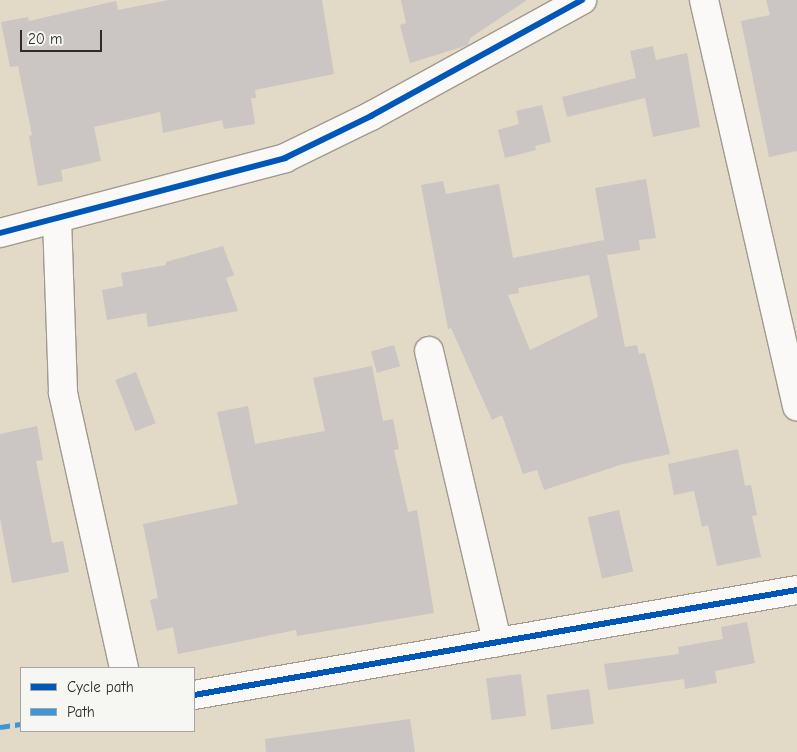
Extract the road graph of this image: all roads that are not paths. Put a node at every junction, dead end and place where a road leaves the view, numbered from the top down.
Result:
1 (582, 0) edge
2 (704, 0) edge
3 (57, 219) junction
4 (0, 233) edge
5 (429, 351) dead end
6 (797, 406) edge
7 (797, 590) edge
8 (497, 642) junction
9 (124, 667) edge
10 (195, 695) edge

1 - 3 street
2 - 6 street
3 - 4 street
3 - 9 street
5 - 8 street
7 - 8 street
8 - 10 street

